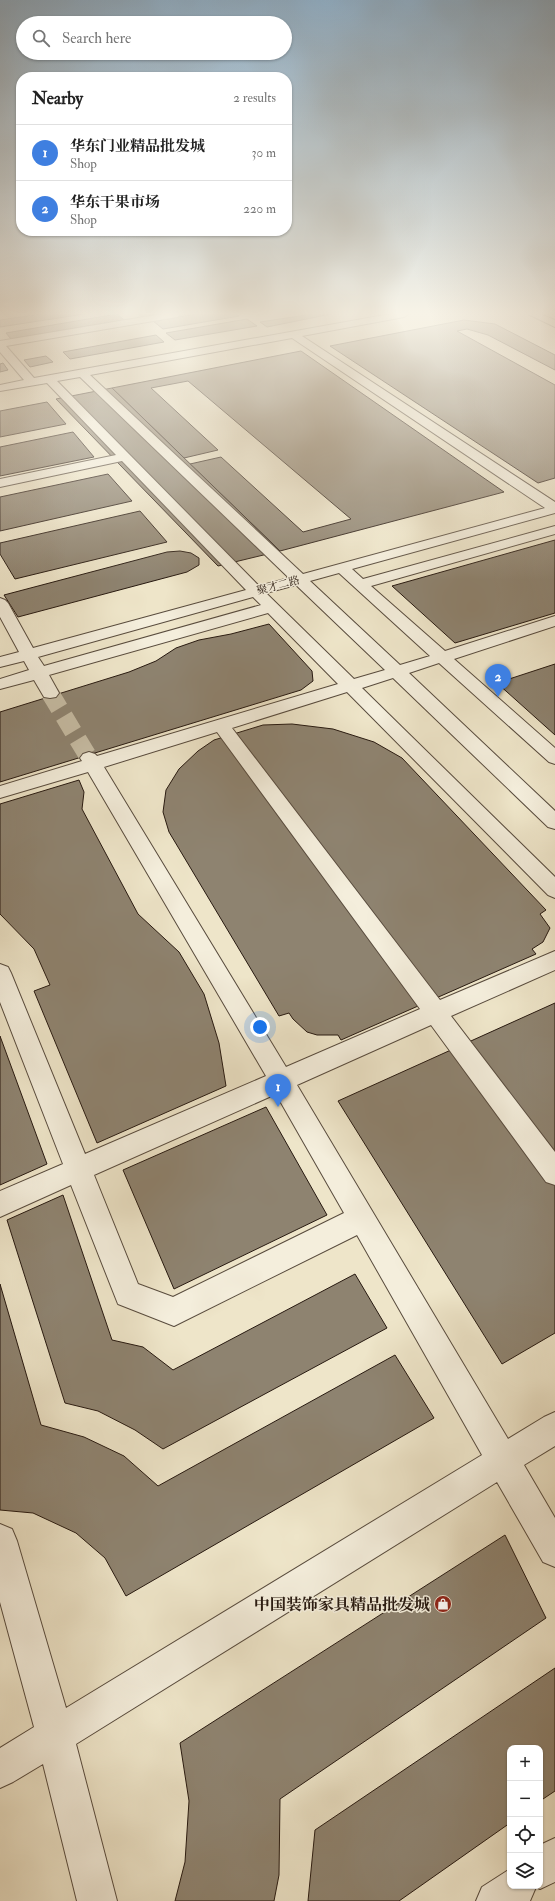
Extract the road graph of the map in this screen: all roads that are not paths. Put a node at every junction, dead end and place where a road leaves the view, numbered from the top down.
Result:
1 (72, 403) edge
2 (113, 403) edge
3 (396, 403) edge
4 (124, 457) junction
5 (0, 483) edge
6 (555, 508) edge
7 (536, 514) junction
8 (555, 526) edge
9 (555, 530) edge
10 (342, 568) junction
11 (299, 579) junction
12 (360, 584) junction
13 (255, 591) junction
14 (0, 603) edge
15 (271, 607) junction
16 (554, 622) edge
17 (28, 654) junction
18 (442, 657) junction
19 (0, 662) edge
20 (396, 672) junction
21 (39, 673) junction
22 (0, 684) edge
23 (349, 686) junction
24 (50, 693) tunnel mouth
25 (220, 724) junction
26 (555, 758) edge
27 (91, 761) junction
28 (0, 792) edge
29 (555, 822) edge
30 (555, 890) edge
31 (555, 960) edge
32 (0, 973) edge
33 (435, 1013) junction
34 (281, 1080) junction
35 (80, 1170) junction
36 (555, 1173) edge
37 (0, 1204) edge
38 (361, 1219) junction
39 (555, 1428) edge
40 (504, 1460) junction
41 (0, 1541) edge
42 (555, 1550) edge
43 (55, 1735) junction
44 (0, 1768) edge
45 (555, 1858) edge
46 (543, 1867) edge
47 (513, 1889) edge
48 (97, 1901) edge
49 (496, 1901) edge

1 - 4 street
2 - 11 street
3 - 6 street
4 - 5 street
4 - 13 street
6 - 7 street, 聚才二路
7 - 8 street
7 - 10 street, 聚才二路
9 - 12 street
10 - 11 street, 聚才二路
10 - 12 street
11 - 13 street, 聚才二路
11 - 20 street
12 - 18 street
13 - 15 street
13 - 17 street, 聚才二路
14 - 17 street
15 - 21 street
15 - 23 street
16 - 18 street
17 - 19 street, 聚才二路
17 - 21 street
18 - 20 street
18 - 26 street
20 - 23 street
20 - 29 street
21 - 22 street
21 - 24 street
23 - 25 street
23 - 30 street
25 - 27 street
25 - 33 street
27 - 28 street
27 - 34 street
31 - 33 street
32 - 35 street
33 - 34 street
33 - 36 street
34 - 35 street
34 - 38 street
35 - 37 street
35 - 38 street
38 - 40 street
39 - 40 street
40 - 42 street
40 - 43 street
41 - 43 street
43 - 44 street
43 - 48 street
45 - 46 street
47 - 49 street

